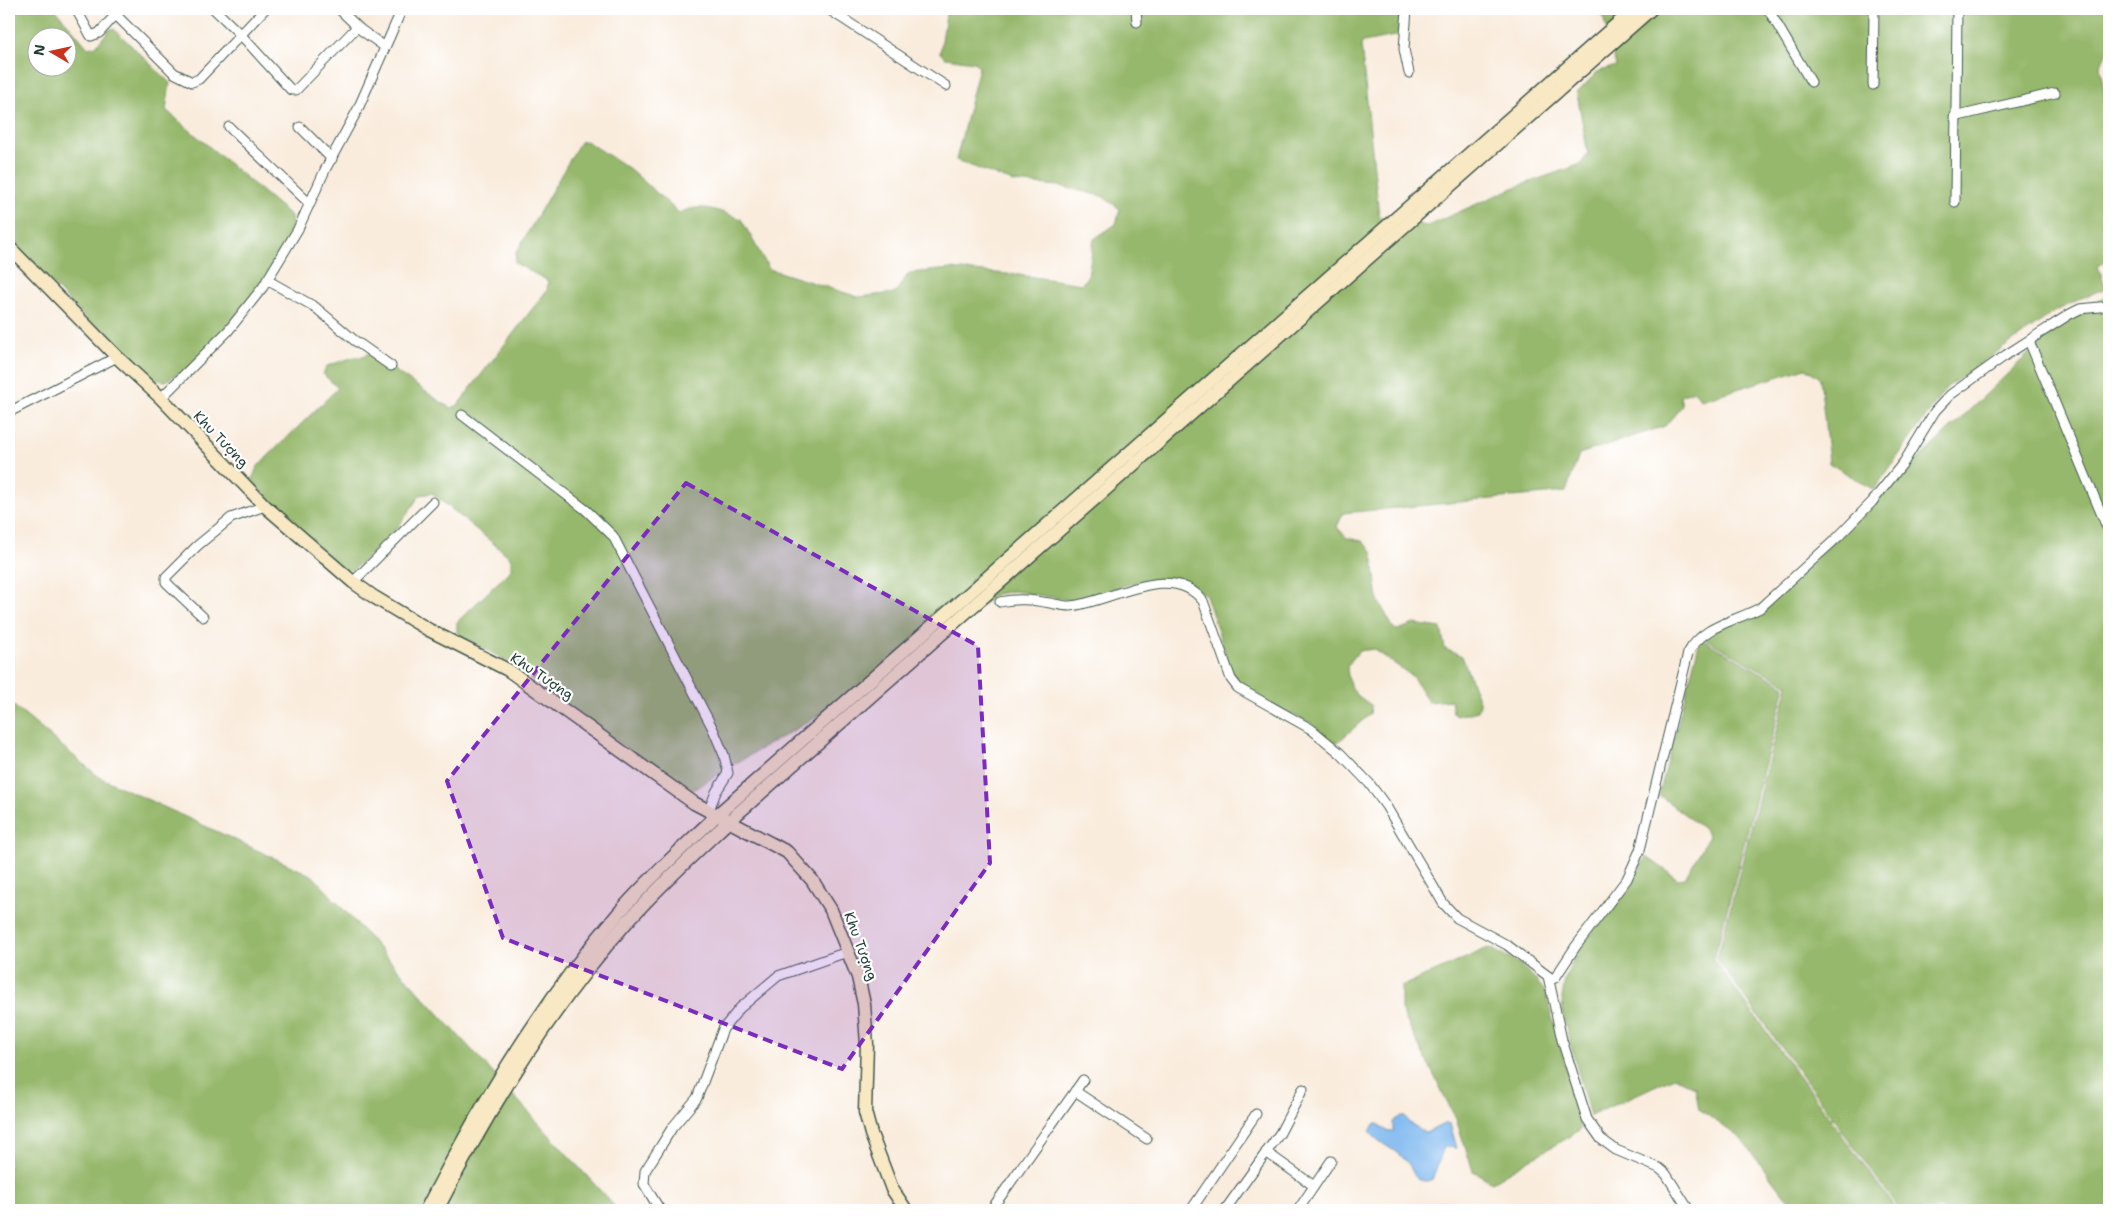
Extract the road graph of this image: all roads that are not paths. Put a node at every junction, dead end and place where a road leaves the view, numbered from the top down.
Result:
1 (76, 9) edge
2 (214, 9) edge
3 (265, 9) edge
4 (339, 9) edge
5 (402, 9) edge
6 (828, 9) edge
7 (1136, 9) edge
8 (1407, 9) edge
9 (1634, 9) edge
10 (1651, 9) edge
11 (1768, 9) edge
12 (1874, 9) edge
13 (1957, 9) edge
14 (118, 12) edge
15 (1137, 22) dead end
16 (357, 26) junction
17 (241, 35) junction
18 (385, 47) junction
19 (1409, 73) dead end
20 (1811, 82) dead end
21 (1873, 85) dead end
22 (946, 86) dead end
23 (2054, 93) dead end
24 (1954, 118) junction
25 (229, 127) dead end
26 (300, 127) dead end
27 (332, 158) junction
28 (1954, 202) dead end
29 (310, 204) junction
30 (9, 247) edge
31 (267, 280) junction
32 (2109, 306) edge
33 (2029, 340) junction
34 (117, 357) junction
35 (391, 366) dead end
36 (161, 398) junction
37 (9, 412) edge
38 (462, 415) dead end
39 (433, 502) dead end
40 (265, 506) junction
41 (2109, 532) edge
42 (353, 582) junction
43 (1000, 602) dead end
44 (203, 617) dead end
45 (718, 815) junction
46 (847, 952) junction
47 (1548, 976) junction
48 (1083, 1080) dead end
49 (1303, 1089) dead end
50 (1075, 1091) junction
51 (1256, 1114) dead end
52 (1147, 1139) dead end
53 (1266, 1152) junction
54 (1332, 1161) dead end
55 (1314, 1186) junction
56 (426, 1210) edge
57 (436, 1210) edge
58 (660, 1210) edge
59 (906, 1210) edge
60 (991, 1210) edge
61 (1191, 1210) edge
62 (1225, 1210) edge
63 (1298, 1210) edge
64 (1689, 1210) edge

1 - 14 street
2 - 17 street
3 - 17 street
4 - 16 street
5 - 18 street
6 - 22 street
7 - 15 street
8 - 19 street
9 - 45 main road
10 - 45 main road
11 - 20 street
12 - 21 street
13 - 24 street
14 - 17 street
16 - 17 street
16 - 18 street
18 - 27 street
23 - 24 street
24 - 28 street
25 - 29 street
26 - 27 street
27 - 29 street
29 - 31 street
30 - 34 main road, Khu Tượng
31 - 35 street
31 - 36 street
32 - 33 street
33 - 41 street
33 - 47 street
34 - 36 main road, Khu Tượng
34 - 37 street
36 - 40 main road, Khu Tượng
38 - 45 street
39 - 42 street
40 - 42 main road, Khu Tượng
40 - 44 street
42 - 45 main road, Khu Tượng
43 - 47 street
45 - 46 main road, Khu Tượng
45 - 56 main road
45 - 57 main road
46 - 58 street
46 - 59 main road, Khu Tượng
47 - 64 street
48 - 50 street
49 - 53 street
50 - 52 street
50 - 60 street
51 - 61 street
53 - 55 street
53 - 62 street
54 - 55 street
55 - 63 street

